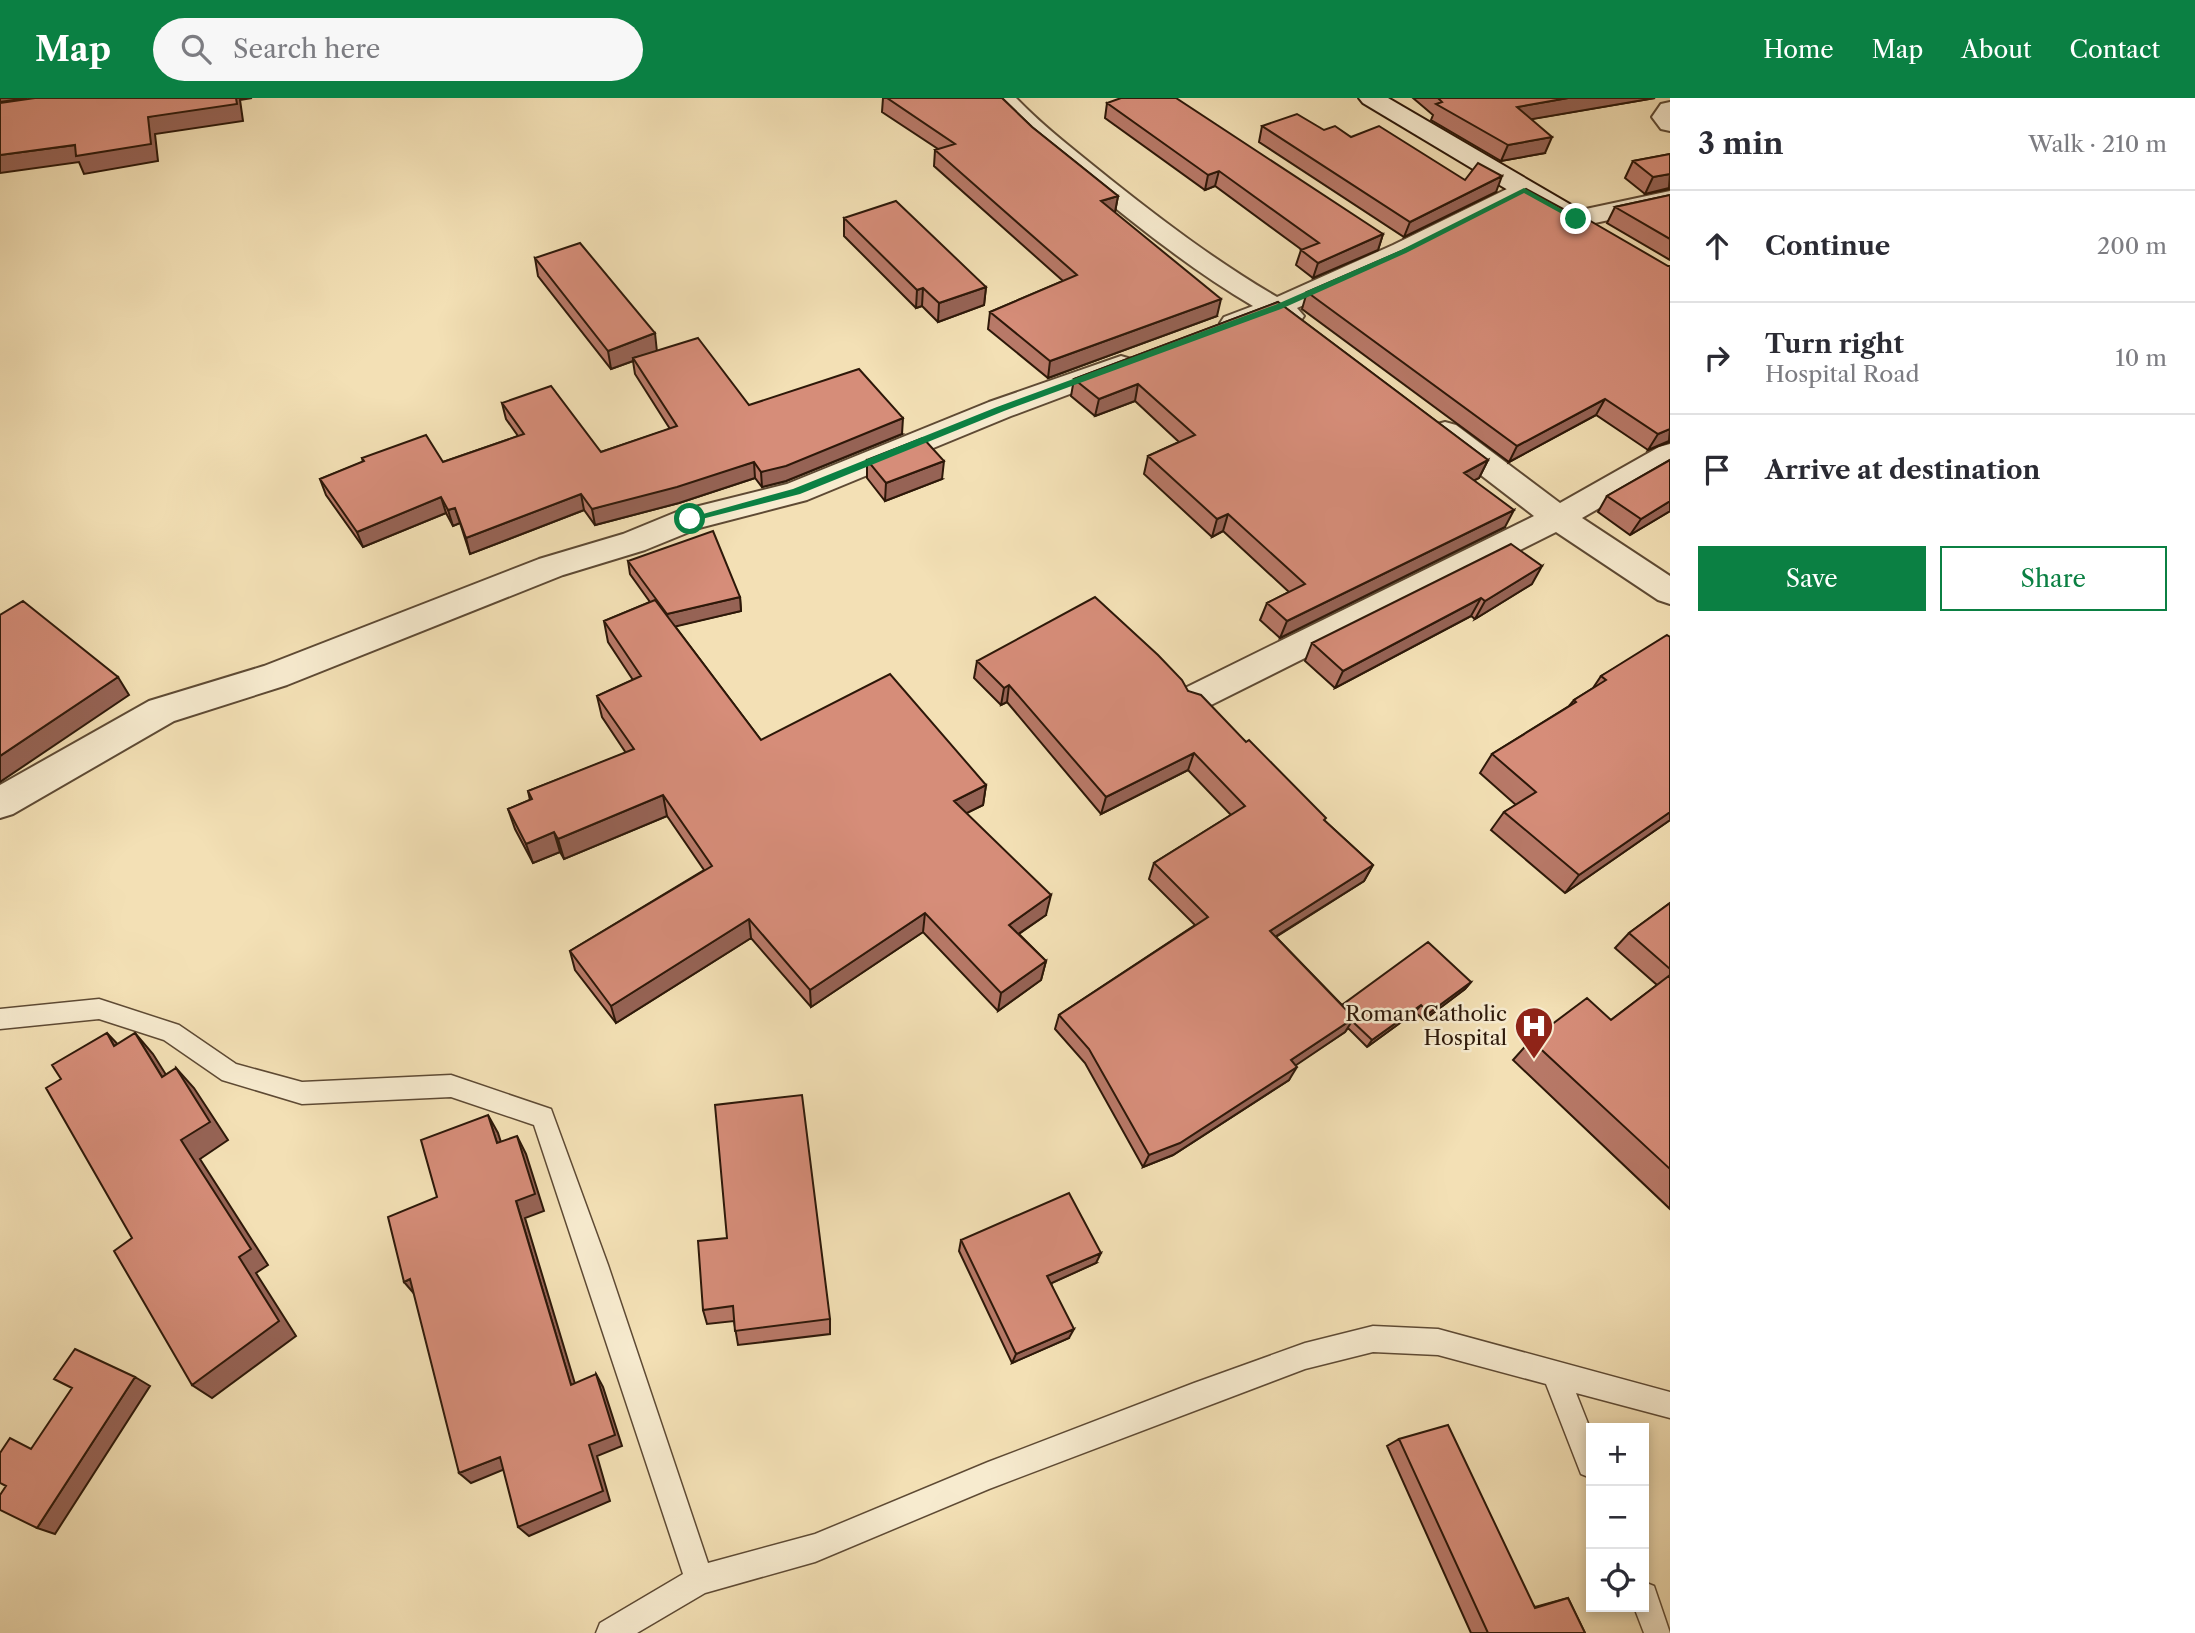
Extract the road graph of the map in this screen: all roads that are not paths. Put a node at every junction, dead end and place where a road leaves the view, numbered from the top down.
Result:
1 (1003, 98) edge
2 (1371, 98) edge
3 (1670, 109) edge
4 (1670, 124) edge
5 (1524, 190) junction
6 (1670, 199) edge
7 (1576, 219) junction
8 (1611, 240) edge
9 (1278, 307) junction
10 (1215, 330) edge
11 (1312, 332) edge
12 (1152, 354) edge
13 (1423, 416) edge
14 (1670, 454) edge
15 (1558, 518) junction
16 (1670, 592) edge
17 (1197, 697) edge
18 (0, 803) edge
19 (0, 1019) edge
20 (1556, 1376) junction
21 (1670, 1405) edge
22 (1586, 1451) edge
23 (699, 1580) junction
24 (1649, 1609) edge
25 (610, 1633) edge
26 (1658, 1633) edge

1 - 9 street
2 - 5 street
3 - 4 street
5 - 7 street
5 - 9 street
6 - 7 street
7 - 8 street
9 - 10 street
9 - 11 street
12 - 18 street
13 - 15 street
14 - 15 street
15 - 16 street
15 - 17 street
19 - 23 lane
20 - 21 lane
20 - 22 lane
20 - 23 lane
23 - 25 lane
24 - 26 lane

